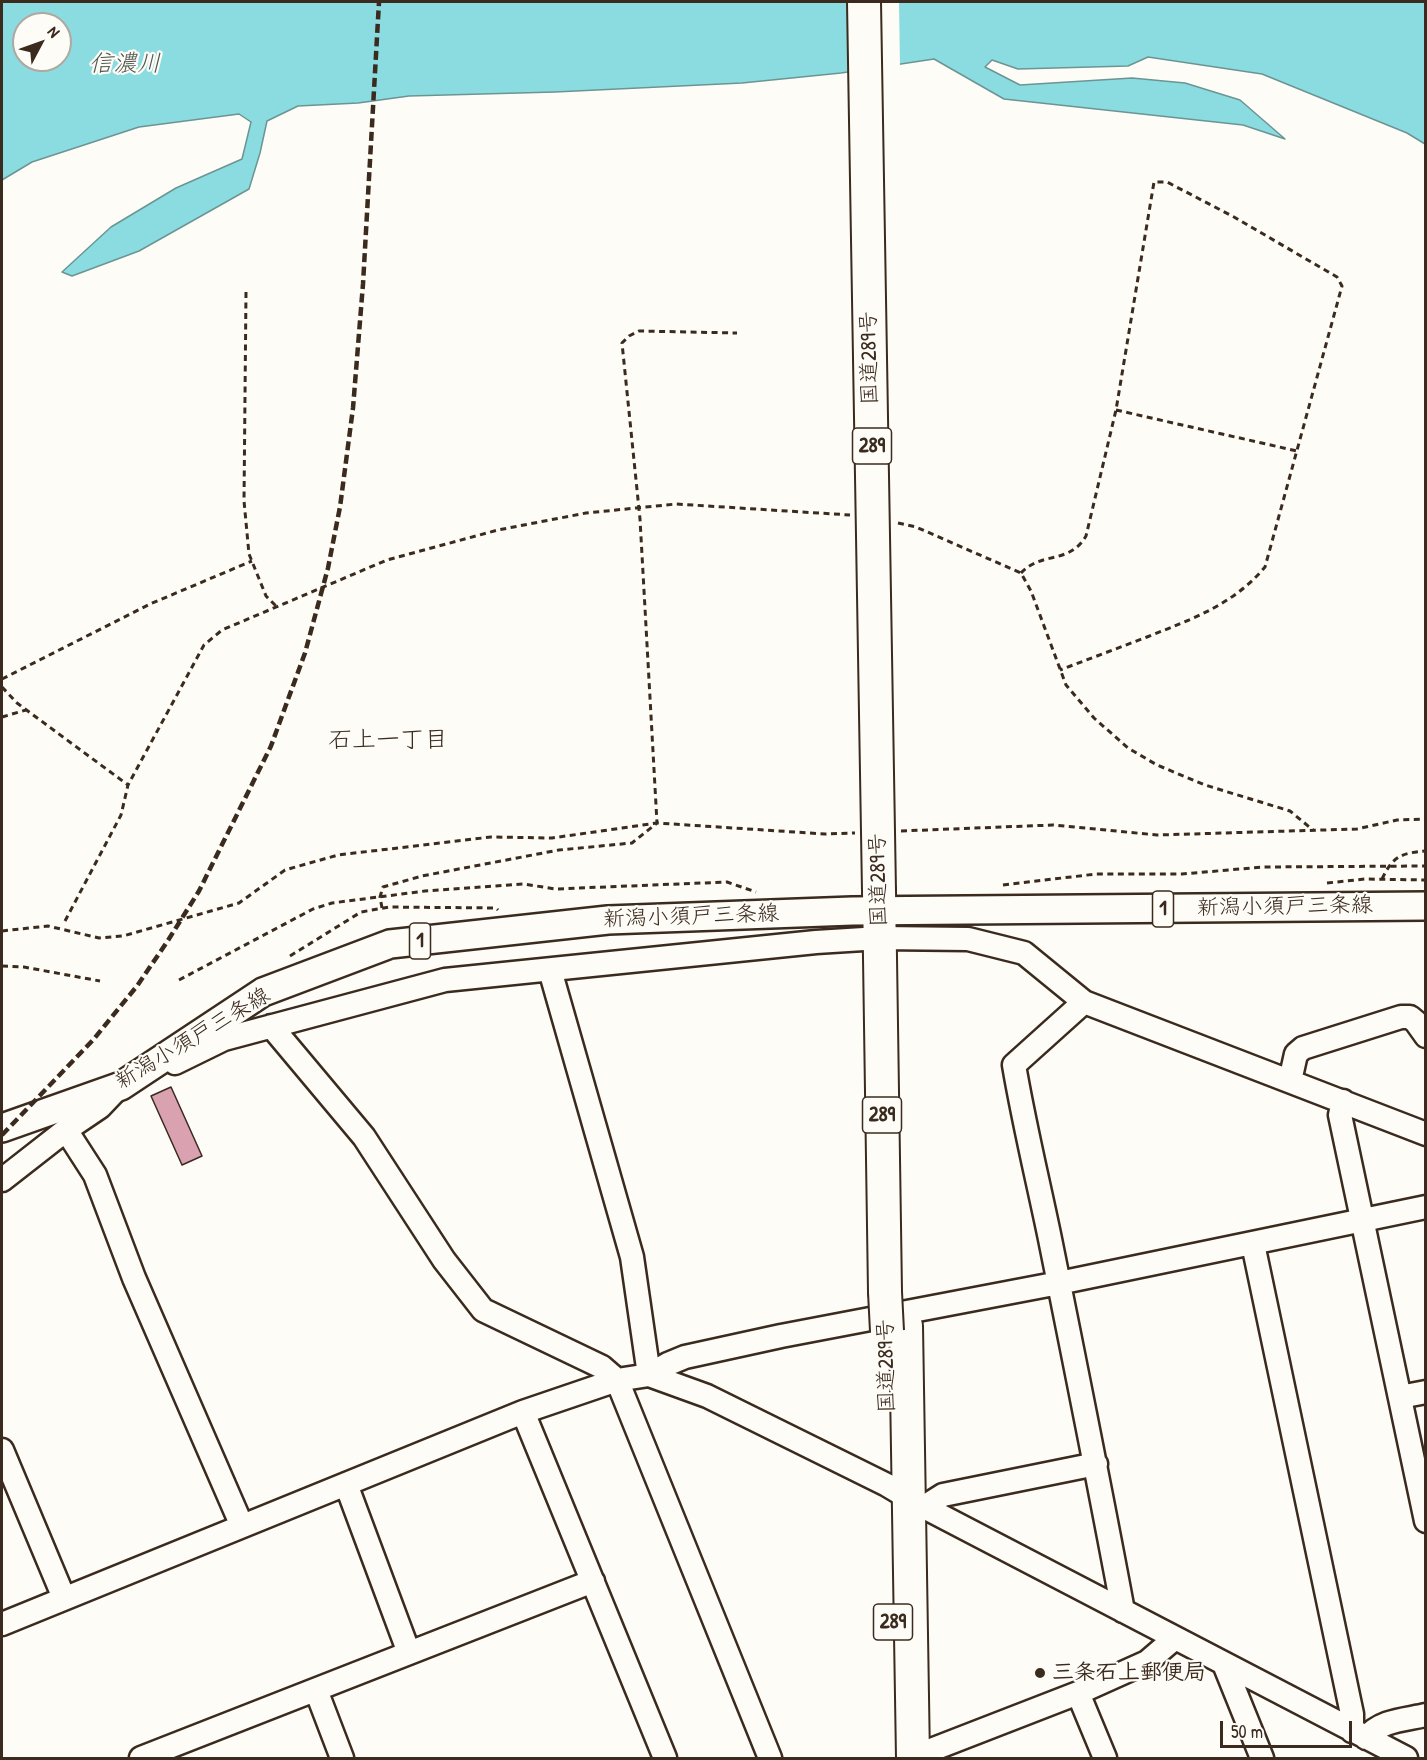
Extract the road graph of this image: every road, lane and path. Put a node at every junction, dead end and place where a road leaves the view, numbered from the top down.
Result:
1 (864, 2) edge
2 (882, 2) edge
3 (246, 292) dead end
4 (737, 333) dead end
5 (1116, 410) junction
6 (1297, 451) junction
7 (638, 507) junction
8 (858, 516) dead end
9 (892, 522) dead end
10 (252, 561) junction
11 (1021, 573) junction
12 (277, 607) junction
13 (1060, 670) junction
14 (2, 679) edge
15 (2, 687) edge
16 (26, 710) junction
17 (2, 717) edge
18 (128, 785) junction
19 (1425, 819) edge
20 (657, 823) junction
21 (1313, 830) junction
22 (894, 831) dead end
23 (859, 833) dead end
24 (1425, 851) edge
25 (1388, 866) junction
26 (1425, 866) edge
27 (1382, 879) dead end
28 (1003, 885) dead end
29 (758, 892) dead end
30 (380, 897) junction
31 (1425, 906) edge
32 (381, 908) dead end
33 (890, 913) junction
34 (65, 921) dead end
35 (2, 931) edge
36 (2, 966) edge
37 (550, 970) junction
38 (179, 980) dead end
39 (100, 981) dead end
40 (1084, 1002) junction
41 (271, 1026) junction
42 (1425, 1036) edge
43 (1290, 1081) junction
44 (121, 1086) junction
45 (1343, 1101) junction
46 (2, 1128) edge
47 (66, 1130) junction
48 (1425, 1134) edge
49 (2, 1180) edge
50 (1425, 1207) edge
51 (1362, 1221) junction
52 (1253, 1244) junction
53 (1059, 1283) junction
54 (649, 1375) junction
55 (617, 1380) junction
56 (1425, 1392) edge
57 (1400, 1397) junction
58 (523, 1412) junction
59 (2, 1450) edge
60 (1096, 1464) junction
61 (346, 1484) junction
62 (906, 1496) junction
63 (1424, 1510) edge
64 (242, 1526) junction
65 (593, 1581) junction
66 (64, 1598) junction
67 (1124, 1611) junction
68 (2, 1624) edge
69 (1175, 1638) junction
70 (410, 1653) junction
71 (1224, 1664) junction
72 (316, 1690) junction
73 (1078, 1693) junction
74 (1425, 1715) edge
75 (1359, 1735) junction
76 (141, 1758) edge
77 (342, 1758) edge
78 (665, 1758) edge
79 (770, 1758) edge
80 (908, 1758) edge
81 (1105, 1758) edge
82 (1262, 1758) edge
83 (1406, 1758) edge

1 - 33 highway, 国道289号 / 289, bridge
2 - 33 highway, 国道289号 / 289
3 - 10 path
4 - 7 path
5 - 6 path
5 - 6 path
5 - 11 path
6 - 13 path
7 - 8 path
7 - 12 path
7 - 20 path
9 - 11 path
10 - 12 path
10 - 14 path
11 - 13 path
12 - 18 path
13 - 21 path
15 - 16 path
16 - 17 path
16 - 18 path
18 - 34 path
19 - 21 path
20 - 23 path
20 - 30 path
20 - 35 path
21 - 22 path
24 - 25 path
25 - 26 path
25 - 27 path
25 - 28 path
29 - 30 path
30 - 32 path
30 - 38 path
31 - 33 main road, 新潟小須戸三条線 / 1
33 - 37 street
33 - 40 street
33 - 44 main road, 新潟小須戸三条線 / 1
33 - 62 highway, 国道289号 / 289, bridge
36 - 39 path
37 - 41 street
37 - 54 street
40 - 43 street
40 - 53 street
41 - 44 street
41 - 55 street
42 - 43 street
43 - 45 street
44 - 46 main road, 新潟小須戸三条線 / 1
44 - 47 street
45 - 48 street
45 - 51 street
47 - 49 street
47 - 64 street
50 - 51 street
51 - 52 street
51 - 57 street
52 - 53 street
52 - 75 street
53 - 54 street
53 - 60 street
54 - 55 street
54 - 62 street
55 - 58 street
55 - 79 street
56 - 57 street
57 - 63 street
58 - 61 street
58 - 65 street
59 - 66 street
60 - 62 street
60 - 67 street
61 - 64 street
61 - 70 street
62 - 67 street
62 - 80 highway, 国道289号 / 289
64 - 66 street
65 - 70 street
65 - 78 street
66 - 68 street
67 - 69 street
69 - 71 street
69 - 73 street
70 - 72 street
71 - 75 street
71 - 82 street
72 - 76 street
72 - 77 street
73 - 80 street
73 - 81 street
74 - 75 street
75 - 83 street

